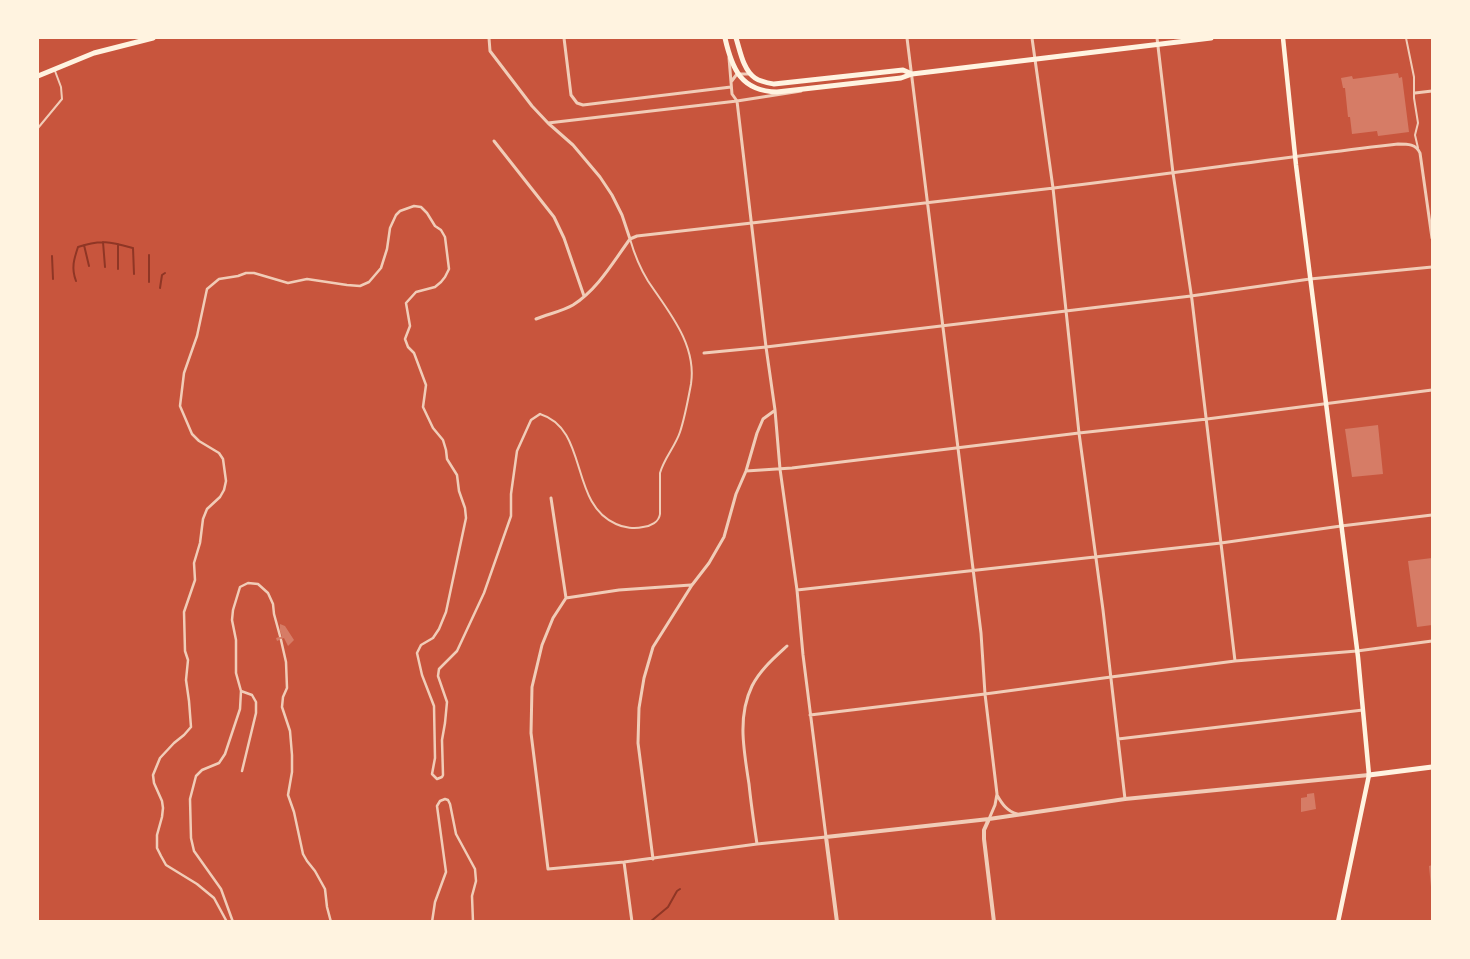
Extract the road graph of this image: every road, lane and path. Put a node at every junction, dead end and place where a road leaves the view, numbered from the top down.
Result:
1 (153, 38) edge
2 (489, 38) edge
3 (564, 38) edge
4 (725, 38) edge
5 (736, 38) edge
6 (907, 38) edge
7 (1032, 38) edge
8 (1157, 38) edge
9 (1211, 38) edge
10 (1283, 38) edge
11 (1406, 38) edge
12 (1158, 44) junction
13 (728, 53) junction
14 (1034, 59) junction
15 (54, 68) junction
16 (737, 74) junction
17 (752, 74) junction
18 (912, 74) junction
19 (38, 76) edge
20 (731, 82) junction
21 (730, 87) junction
22 (805, 90) junction
23 (1432, 91) edge
24 (1415, 94) junction
25 (738, 101) junction
26 (548, 124) junction
27 (38, 128) edge
28 (494, 141) dead end
29 (1418, 148) junction
30 (1295, 156) junction
31 (1173, 173) junction
32 (1053, 188) junction
33 (1432, 190) edge
34 (1426, 191) junction
35 (928, 203) junction
36 (752, 222) junction
37 (1432, 238) edge
38 (630, 239) junction
39 (1432, 267) edge
40 (1310, 279) junction
41 (584, 296) junction
42 (1191, 296) junction
43 (1067, 311) junction
44 (536, 319) dead end
45 (943, 326) junction
46 (766, 347) junction
47 (704, 353) dead end
48 (1432, 390) edge
49 (1326, 404) junction
50 (775, 410) junction
51 (540, 414) joint
52 (1207, 419) junction
53 (1080, 433) junction
54 (959, 448) junction
55 (780, 469) junction
56 (746, 471) junction
57 (550, 498) dead end
58 (1432, 515) edge
59 (1341, 526) junction
60 (1222, 543) junction
61 (1096, 556) junction
62 (974, 571) junction
63 (692, 585) junction
64 (797, 590) junction
65 (566, 598) junction
66 (1432, 641) edge
67 (787, 646) dead end
68 (1357, 651) junction
69 (1235, 662) junction
70 (1111, 677) junction
71 (241, 691) junction
72 (985, 694) junction
73 (1364, 710) junction
74 (810, 715) junction
75 (1118, 739) junction
76 (1432, 767) edge
77 (242, 771) dead end
78 (1370, 775) junction
79 (996, 794) junction
80 (1125, 799) junction
81 (1018, 814) junction
82 (988, 819) junction
83 (826, 837) junction
84 (757, 844) junction
85 (653, 859) junction
86 (624, 862) junction
87 (227, 922) edge
88 (233, 922) edge
89 (331, 922) edge
90 (432, 922) edge
91 (473, 922) edge
92 (632, 922) edge
93 (837, 922) edge
94 (994, 922) edge
95 (1338, 922) edge

1 - 15 main road
2 - 26 street
3 - 21 street
4 - 13 main road
5 - 17 main road
6 - 18 street
7 - 14 street
8 - 12 street
9 - 12 main road
10 - 30 main road
11 - 24 lane
12 - 14 main road
12 - 31 street
13 - 16 main road
13 - 20 street
14 - 18 main road
14 - 32 street
15 - 19 main road
15 - 27 lane
16 - 17 street
16 - 20 street
16 - 22 main road
17 - 18 main road
18 - 22 main road
18 - 35 street
20 - 21 street
21 - 25 street
22 - 25 street
23 - 24 street
24 - 29 lane
25 - 26 street
25 - 36 street
26 - 38 street
28 - 41 street
29 - 30 street
29 - 34 street
30 - 31 street
30 - 40 main road
31 - 32 street
31 - 42 street
32 - 35 street
32 - 43 street
33 - 34 street
34 - 37 street
35 - 36 street
35 - 45 street
36 - 38 street
36 - 46 street
38 - 41 street
38 - 51 lane
39 - 40 street
40 - 42 street
40 - 49 main road
41 - 44 street
42 - 43 street
42 - 52 street
43 - 45 street
43 - 53 street
45 - 46 street
45 - 54 street
46 - 47 street
46 - 50 street
48 - 49 street
49 - 52 street
49 - 59 main road
50 - 55 street
50 - 56 street
51 - 87 street
52 - 53 street
52 - 60 street
53 - 54 street
53 - 61 street
54 - 55 street
54 - 62 street
55 - 56 street
55 - 64 street
56 - 63 street
57 - 65 street
58 - 59 street
59 - 60 street
59 - 68 main road
60 - 61 street
60 - 69 street
61 - 62 street
61 - 70 street
62 - 64 street
62 - 72 street
63 - 65 street
63 - 85 street
64 - 74 street
65 - 86 street
66 - 68 street
67 - 84 street
68 - 69 street
68 - 73 main road
69 - 70 street
70 - 72 street
70 - 75 street
71 - 77 street
71 - 88 street
71 - 89 street
72 - 74 street
72 - 79 street
73 - 75 street
73 - 78 main road
74 - 83 street
75 - 80 street
76 - 78 main road
78 - 80 street
78 - 95 main road
79 - 81 street
79 - 82 street
80 - 81 street
81 - 82 street
82 - 83 street
82 - 94 street
83 - 84 street
83 - 93 street
84 - 85 street
85 - 86 street
86 - 92 street
90 - 91 street

